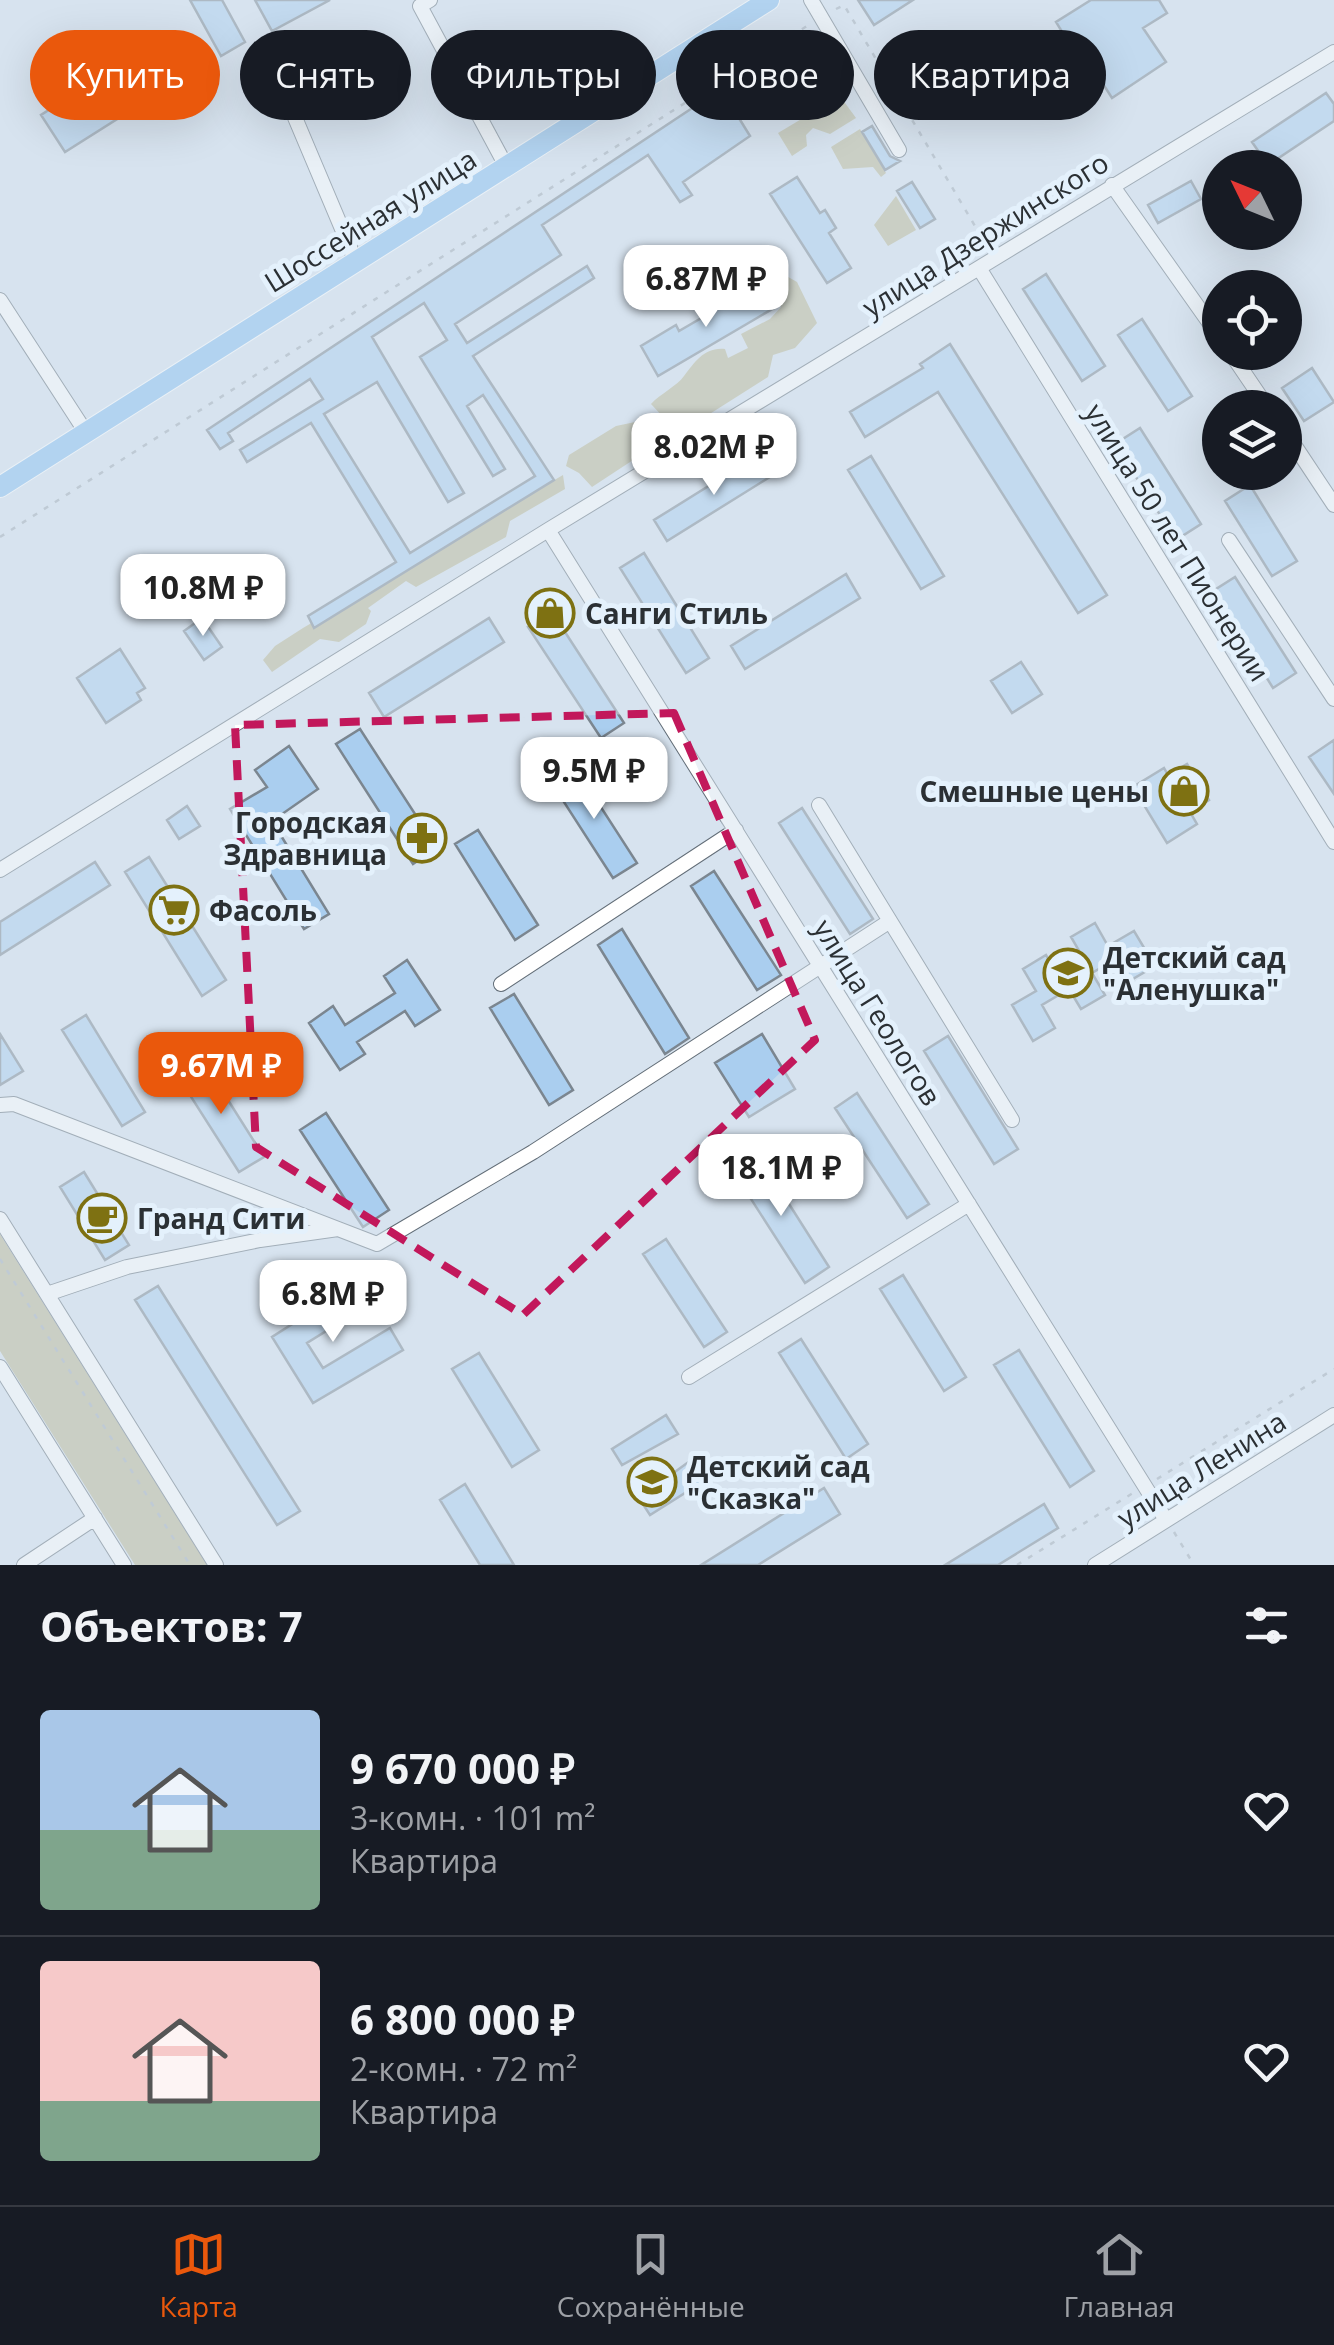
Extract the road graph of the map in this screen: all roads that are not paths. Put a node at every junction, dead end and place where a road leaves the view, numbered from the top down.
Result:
1 (430, 0) edge
2 (769, 0) edge
3 (810, 0) edge
4 (1334, 52) edge
5 (296, 120) edge
6 (899, 150) dead end
7 (506, 166) junction
8 (1112, 184) junction
9 (356, 262) junction
10 (979, 268) junction
11 (0, 300) edge
12 (1202, 312) edge
13 (85, 431) junction
14 (1302, 457) edge
15 (0, 487) edge
16 (1334, 505) edge
17 (548, 530) junction
18 (1229, 540) dead end
19 (1333, 697) edge
20 (819, 805) dead end
21 (736, 830) junction
22 (1334, 842) edge
23 (0, 870) edge
24 (890, 921) junction
25 (820, 965) junction
26 (502, 984) dead end
27 (0, 1105) edge
28 (1012, 1120) dead end
29 (969, 1204) junction
30 (0, 1219) edge
31 (341, 1229) junction
32 (47, 1294) junction
33 (0, 1367) edge
34 (689, 1376) dead end
35 (1334, 1415) edge
36 (95, 1518) junction
37 (1166, 1520) junction
38 (24, 1565) edge
39 (124, 1565) edge
40 (216, 1565) edge
41 (1094, 1565) edge

1 - 7 street
2 - 7 highway, Шоссейная улица
3 - 6 street
4 - 8 street, улица Дзержинского
5 - 9 street
7 - 9 highway, Шоссейная улица
8 - 10 street, улица Дзержинского
8 - 12 street
9 - 13 highway, Шоссейная улица
10 - 17 street, улица Дзержинского
10 - 22 street, улица 50 лет Пионерии
11 - 13 street
13 - 15 highway, Шоссейная улица
14 - 16 street
17 - 21 street, улица Геологов
17 - 23 street, улица Дзержинского
18 - 19 street
20 - 24 street
21 - 25 street, улица Геологов
21 - 26 street
24 - 25 street
24 - 28 street
25 - 29 street, улица Геологов
25 - 31 street
27 - 31 street
29 - 34 street
29 - 37 street, улица Геологов
30 - 32 street
31 - 32 street
32 - 40 street
33 - 36 street
35 - 37 street, улица Ленина
36 - 38 street
36 - 39 street
37 - 41 street, улица Ленина

